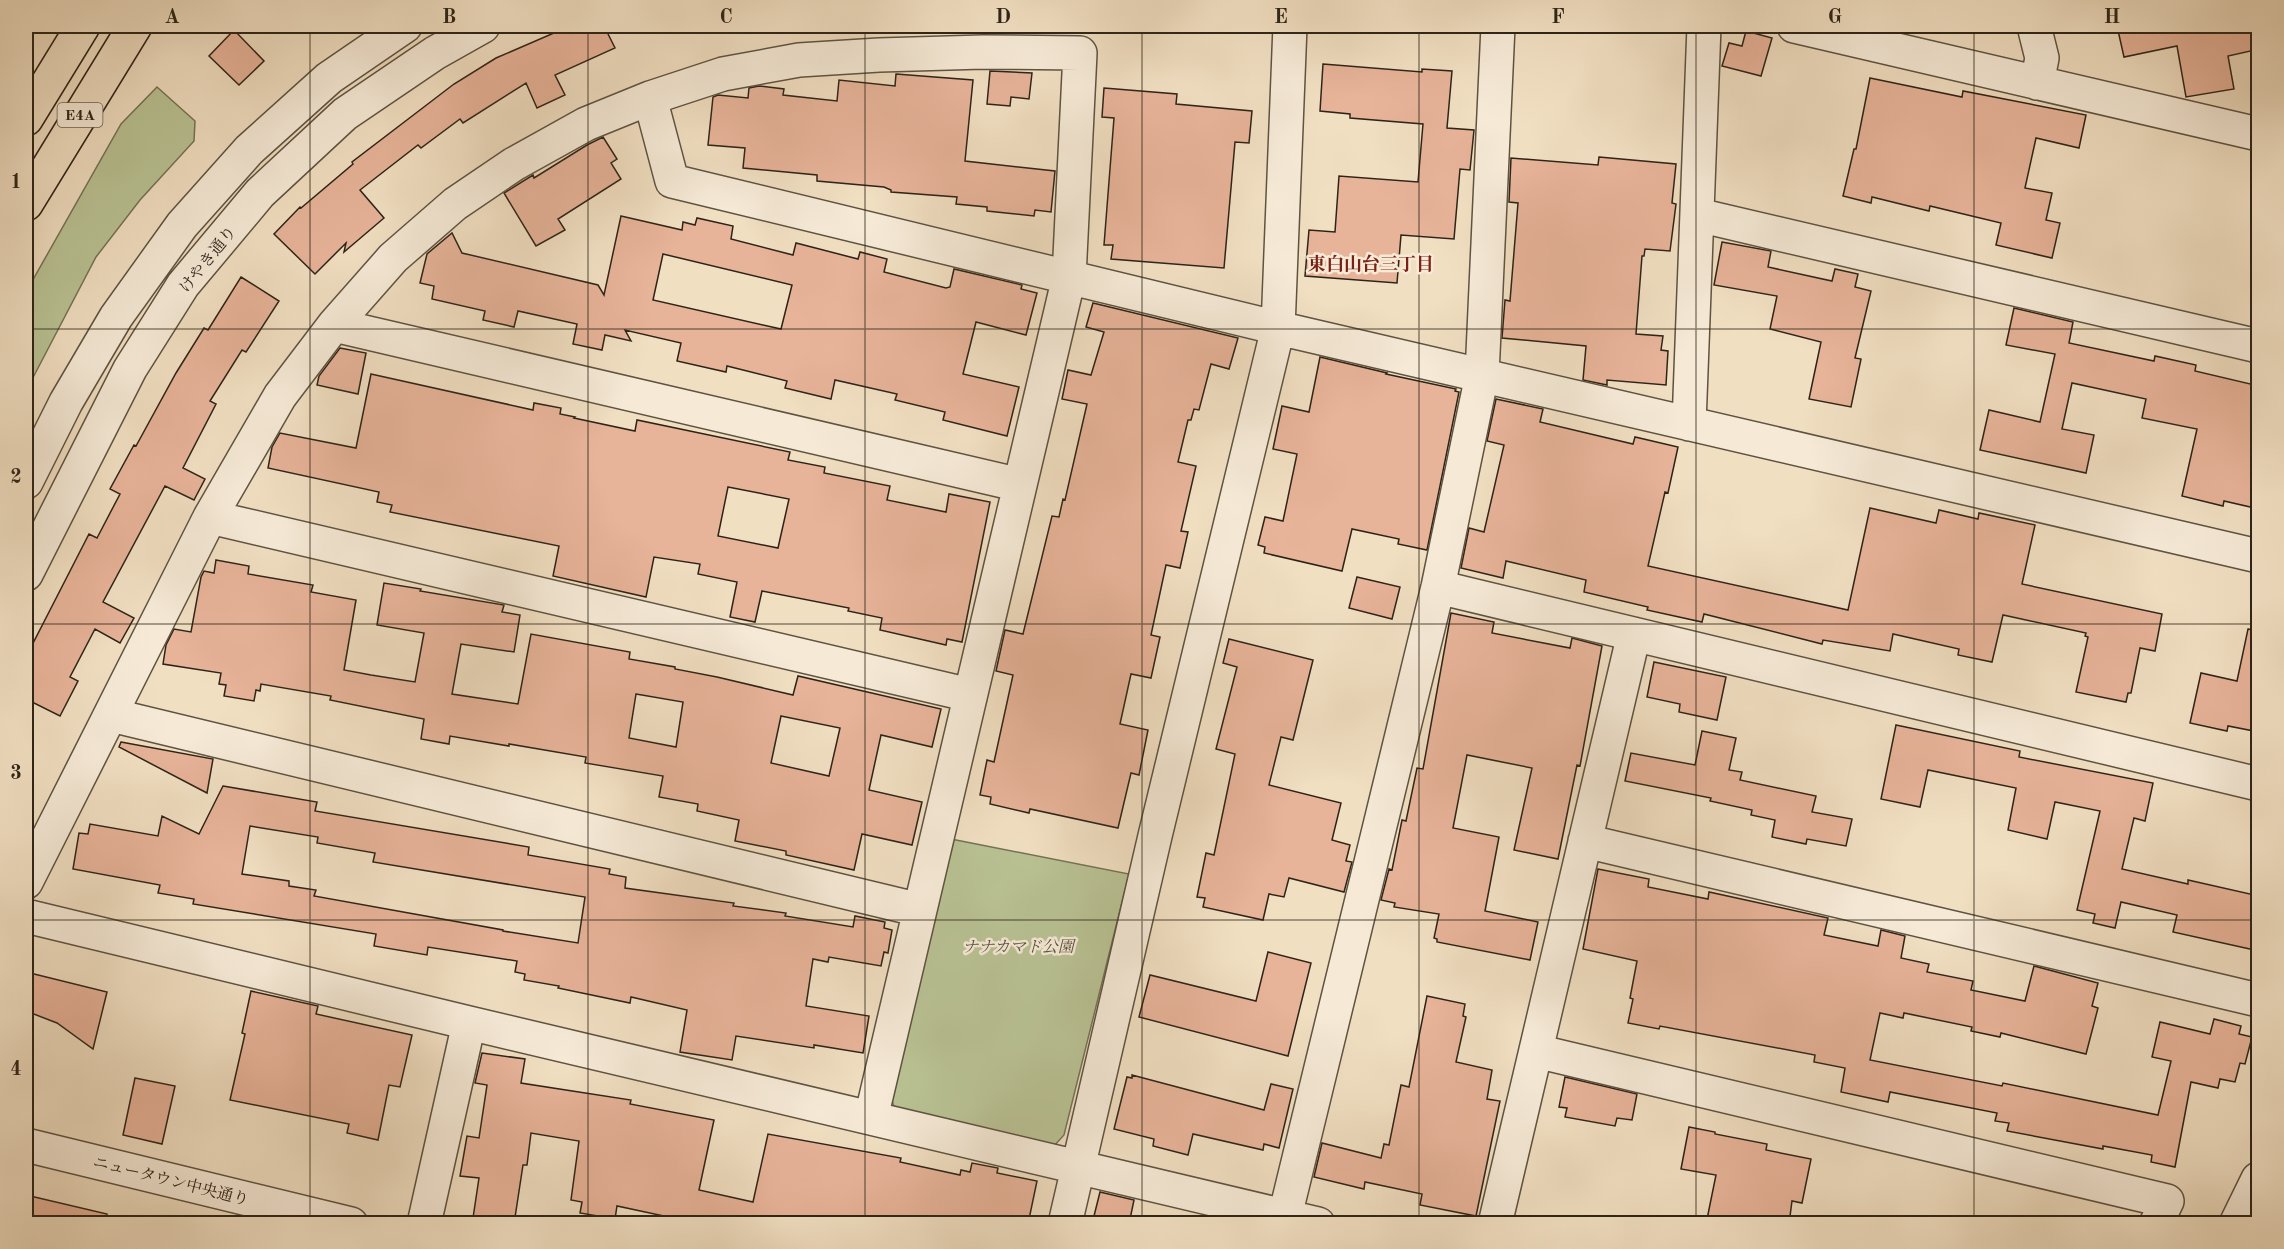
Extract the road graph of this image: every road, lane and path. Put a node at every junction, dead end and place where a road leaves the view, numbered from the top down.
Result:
1 (83, 26) edge
2 (135, 26) edge
3 (405, 26) edge
4 (483, 26) edge
5 (1290, 26) edge
6 (1498, 26) edge
7 (1704, 26) edge
8 (1794, 26) edge
9 (2034, 26) edge
10 (2037, 83) junction
11 (650, 98) junction
12 (26, 119) edge
13 (2259, 134) edge
14 (26, 204) edge
15 (1698, 214) junction
16 (1069, 277) junction
17 (334, 325) junction
18 (1278, 328) junction
19 (2259, 346) edge
20 (1482, 375) junction
21 (1689, 424) junction
22 (26, 482) edge
23 (1020, 484) junction
24 (210, 517) junction
25 (2259, 556) edge
26 (26, 574) edge
27 (1438, 587) junction
28 (1634, 634) junction
29 (970, 695) junction
30 (111, 715) junction
31 (2259, 784) edge
32 (1586, 841) junction
33 (26, 882) edge
34 (920, 910) junction
35 (26, 916) edge
36 (2259, 1000) edge
37 (469, 1023) junction
38 (1536, 1051) junction
39 (871, 1118) junction
40 (26, 1145) edge
41 (1078, 1168) junction
42 (2259, 1179) edge
43 (1285, 1216) junction
44 (351, 1224) edge
45 (424, 1224) edge
46 (1065, 1224) edge
47 (1318, 1224) edge
48 (1495, 1224) edge
49 (2156, 1224) edge
50 (2236, 1224) edge

1 - 12 highway, E4A
2 - 14 highway, E4A
3 - 22 street
4 - 26 street, けやき通り
5 - 18 street
6 - 20 street
7 - 15 street
8 - 10 street
9 - 10 street
10 - 13 street
11 - 16 street
11 - 16 street
11 - 17 street
15 - 19 street
15 - 21 street
16 - 18 street
16 - 23 street
17 - 23 street
17 - 24 street
18 - 20 street
18 - 41 street
20 - 21 street
20 - 27 street
21 - 25 street
23 - 29 street
24 - 29 street
24 - 30 street
27 - 28 street
27 - 43 street
28 - 31 street
28 - 32 street
29 - 34 street
30 - 33 street
30 - 34 street
32 - 36 street
32 - 38 street
34 - 39 street
35 - 37 street
37 - 39 street
37 - 45 street
38 - 48 street
38 - 49 street
39 - 41 street
40 - 44 street, ニュータウン中央通り
41 - 43 street
41 - 46 street
42 - 50 street
43 - 47 street

